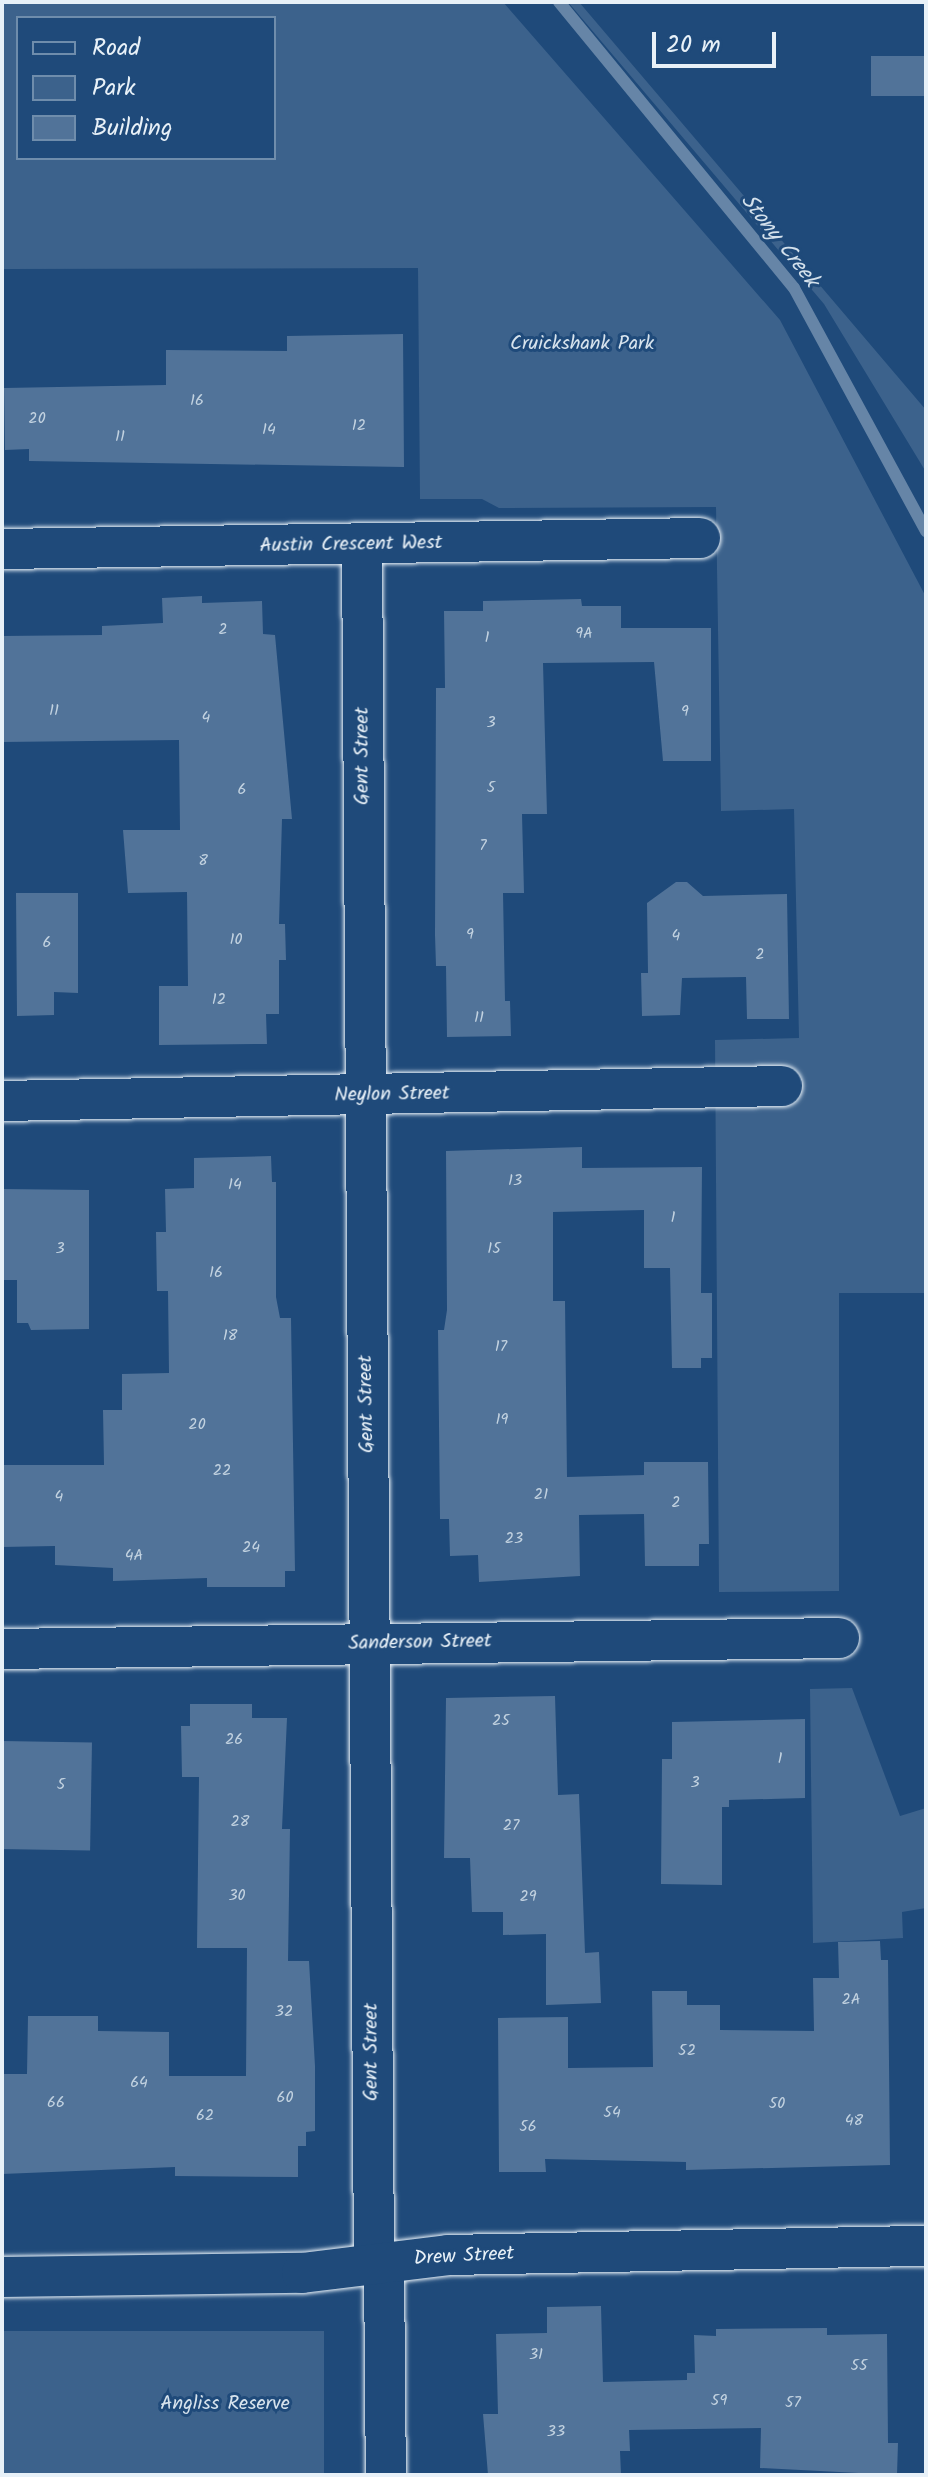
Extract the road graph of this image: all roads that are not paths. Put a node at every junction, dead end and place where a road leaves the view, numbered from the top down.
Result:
1 (700, 538) dead end
2 (362, 545) junction
3 (2, 549) edge
4 (782, 1086) dead end
5 (364, 1095) junction
6 (2, 1101) edge
7 (839, 1638) dead end
8 (369, 1644) junction
9 (2, 1649) edge
10 (926, 2246) edge
11 (379, 2264) junction
12 (2, 2277) edge
13 (386, 2475) edge

1 - 2 street, Austin Crescent West
2 - 3 street, Austin Crescent West
2 - 5 street, Gent Street
4 - 5 street, Neylon Street
5 - 6 street, Neylon Street
5 - 8 street, Gent Street
7 - 8 street, Sanderson Street
8 - 9 street, Sanderson Street
8 - 11 street, Gent Street
10 - 11 street, Drew Street
11 - 12 street, Drew Street
11 - 13 street, Gent Street

